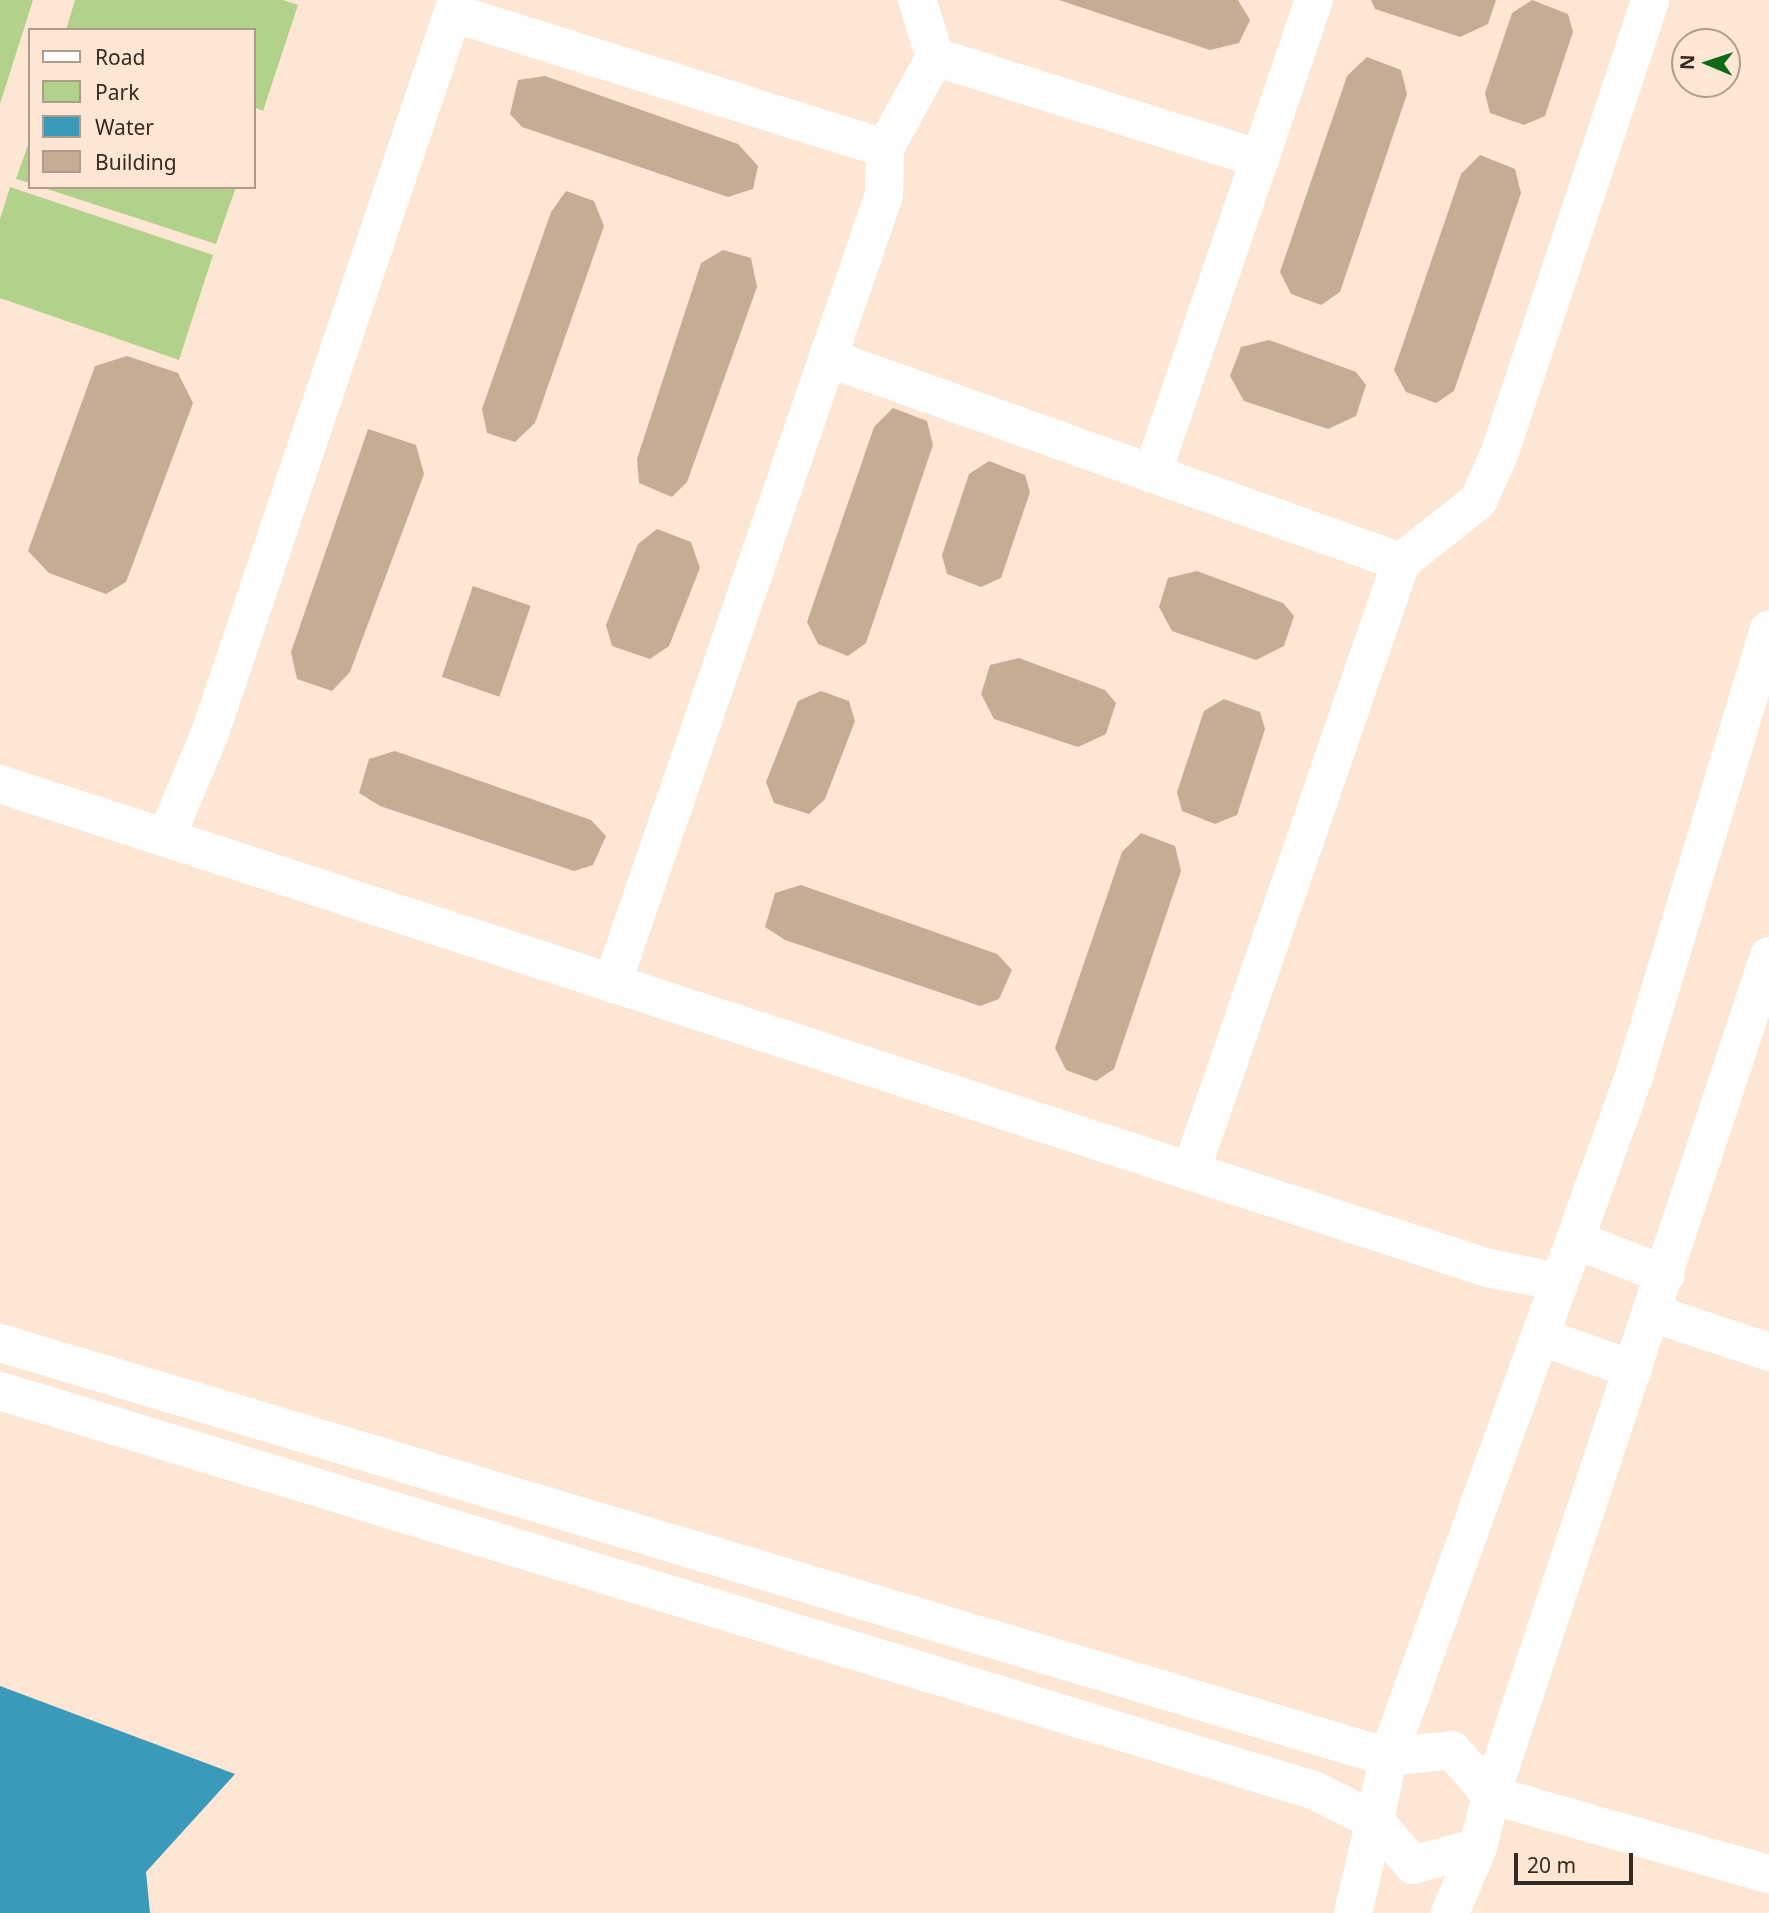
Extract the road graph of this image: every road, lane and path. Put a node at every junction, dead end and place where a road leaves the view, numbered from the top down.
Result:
1 (917, 0) edge
2 (1314, 0) edge
3 (1650, 0) edge
4 (455, 6) edge
5 (935, 57) junction
6 (885, 148) junction
7 (1260, 159) junction
8 (828, 358) junction
9 (1152, 474) junction
10 (1401, 562) junction
11 (1769, 630) edge
12 (0, 784) edge
13 (166, 838) junction
14 (1769, 956) edge
15 (612, 984) junction
16 (1191, 1171) junction
17 (1576, 1240) junction
18 (1665, 1275) junction
19 (1560, 1282) junction
20 (1653, 1313) junction
21 (1540, 1336) junction
22 (0, 1343) edge
23 (1769, 1352) edge
24 (1633, 1370) junction
25 (0, 1391) edge
26 (1388, 1757) junction
27 (1491, 1795) junction
28 (1375, 1821) junction
29 (1478, 1847) junction
30 (1769, 1874) edge
31 (1353, 1913) edge
32 (1450, 1913) edge

1 - 5 street
2 - 7 street
3 - 10 street
4 - 6 street
4 - 13 street
5 - 6 street
5 - 7 street
6 - 8 street
7 - 9 street
8 - 9 street
8 - 15 street
9 - 10 street
10 - 16 street
11 - 17 street
12 - 13 street
13 - 15 street
14 - 18 street
15 - 16 street
16 - 19 street
17 - 18 street
17 - 19 street
18 - 20 street
19 - 21 street
20 - 23 street
20 - 24 street
21 - 24 street
21 - 26 street
22 - 26 street
24 - 27 street
25 - 28 street
26 - 27 street
26 - 28 street
27 - 29 street
27 - 30 street
28 - 29 street
28 - 31 street
29 - 32 street

